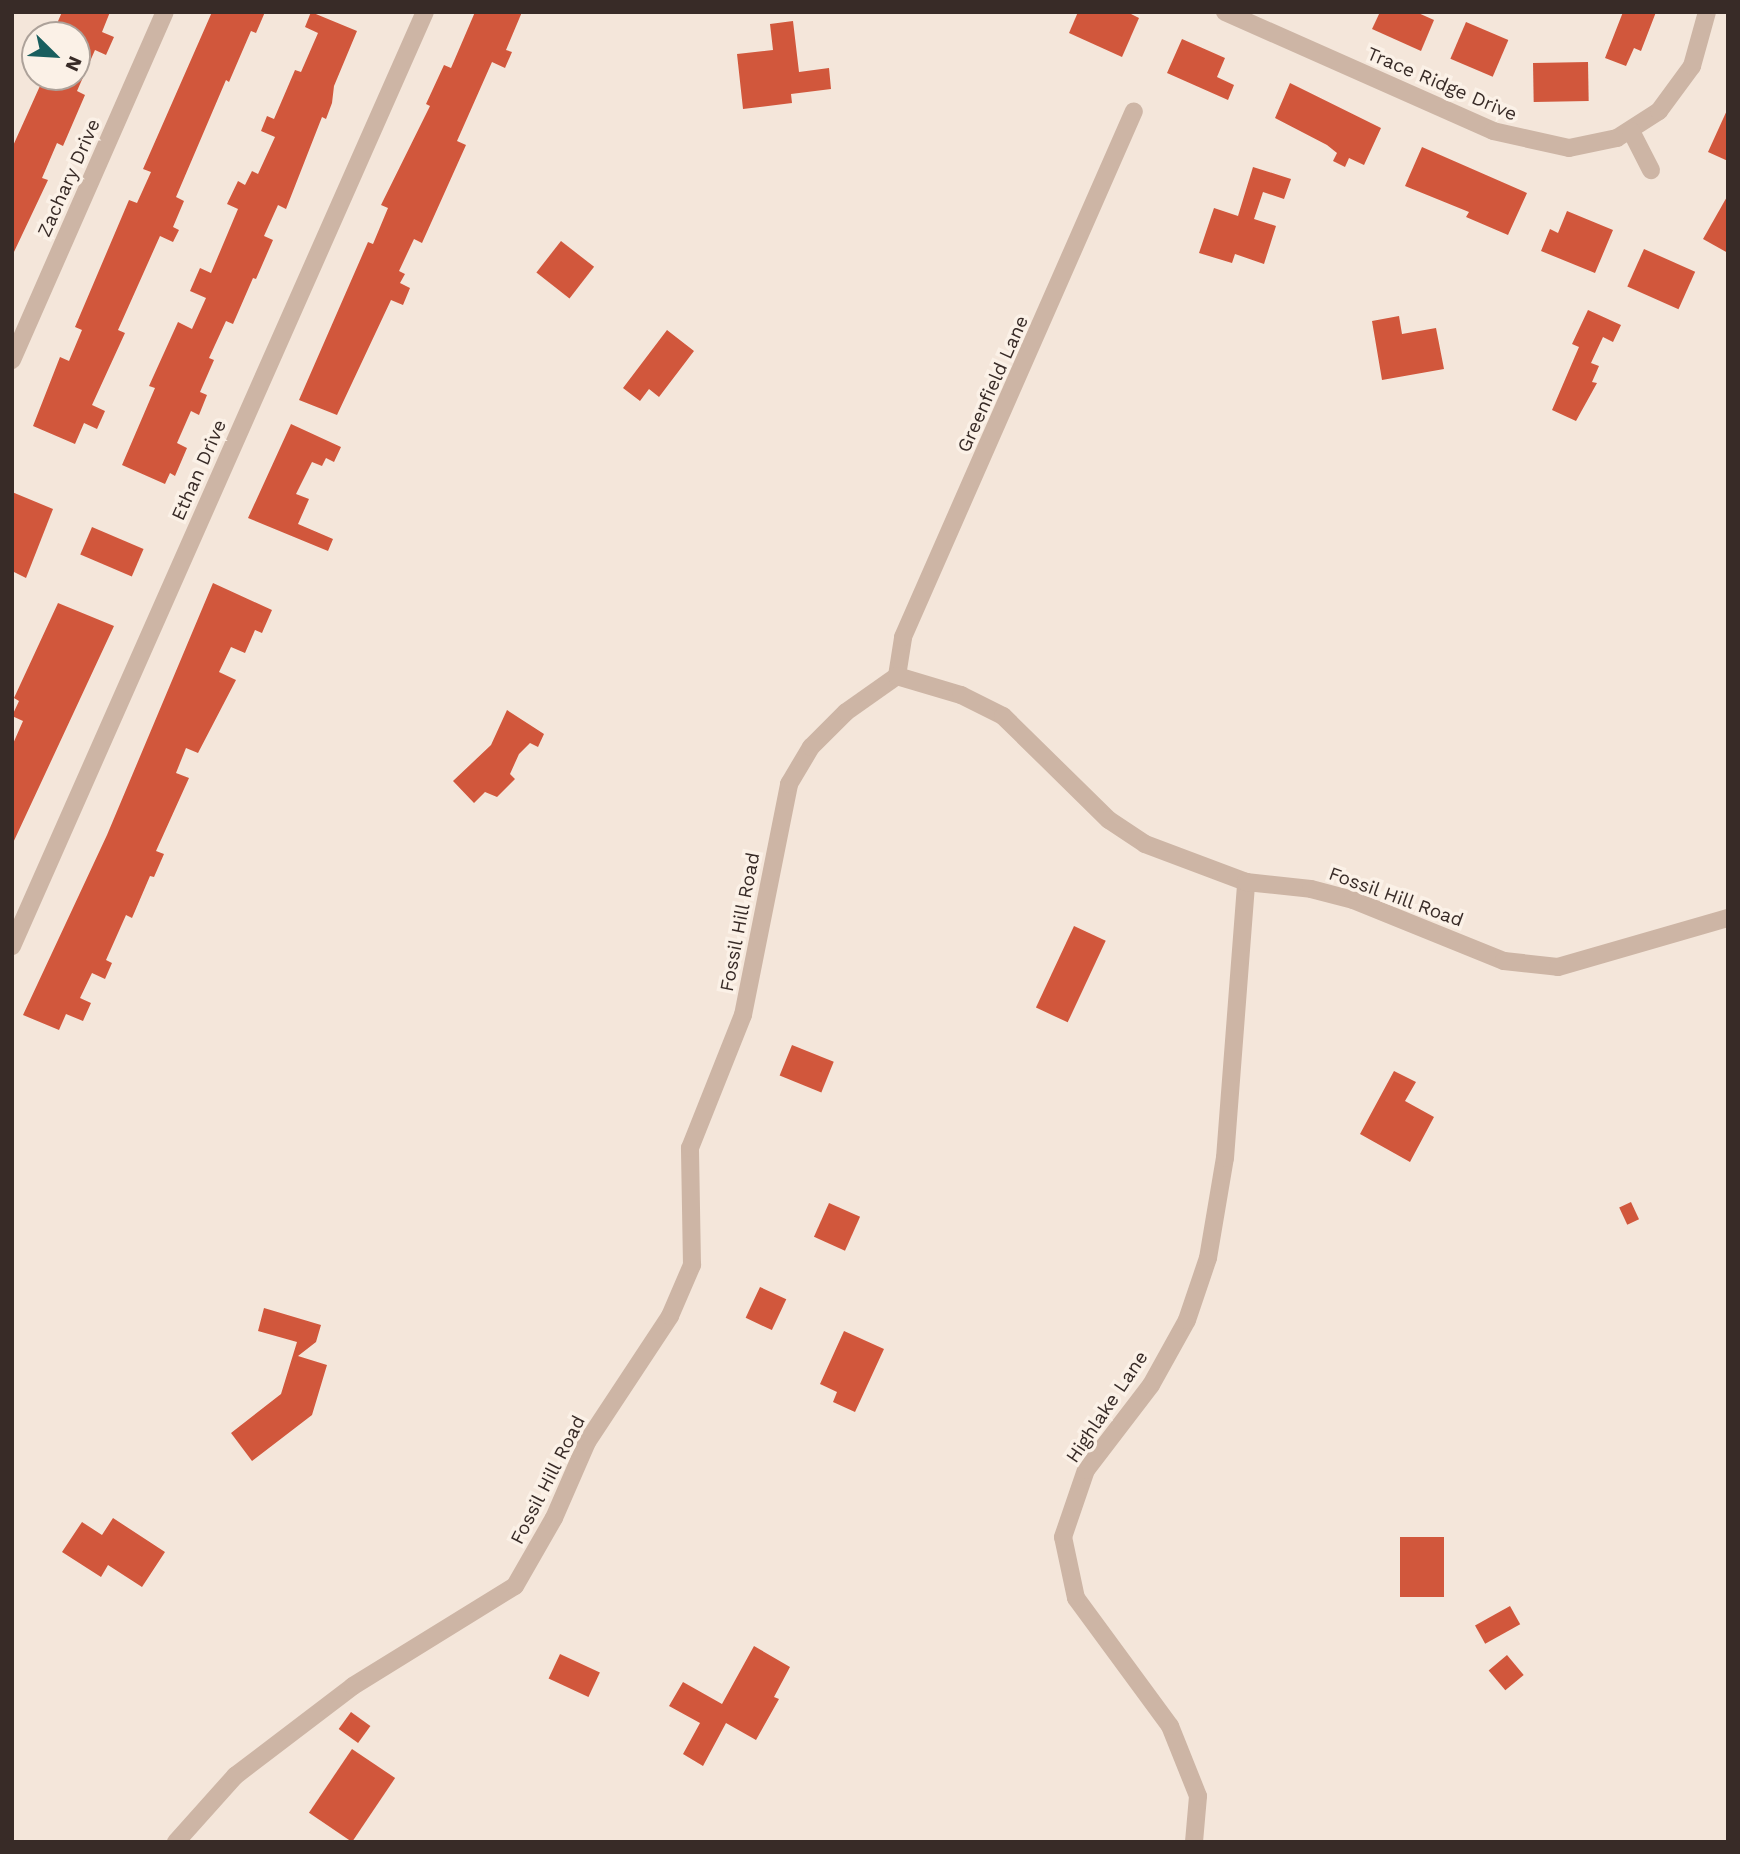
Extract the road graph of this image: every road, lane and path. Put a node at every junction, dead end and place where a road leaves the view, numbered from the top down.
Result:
1 (165, 12) edge
2 (425, 12) edge
3 (1225, 12) edge
4 (1707, 12) edge
5 (1134, 111) dead end
6 (1631, 131) junction
7 (1651, 170) dead end
8 (12, 360) edge
9 (897, 676) junction
10 (1246, 882) junction
11 (1728, 918) edge
12 (12, 946) edge
13 (176, 1842) edge
14 (1194, 1842) edge

1 - 8 street, Zachary Drive
2 - 12 street, Ethan Drive
3 - 6 street, Trace Ridge Drive
4 - 6 street, Trace Ridge Drive
5 - 9 street, Greenfield Lane
6 - 7 street
9 - 10 street, Fossil Hill Road
9 - 13 street, Fossil Hill Road
10 - 11 street, Fossil Hill Road
10 - 14 street, Highlake Lane

